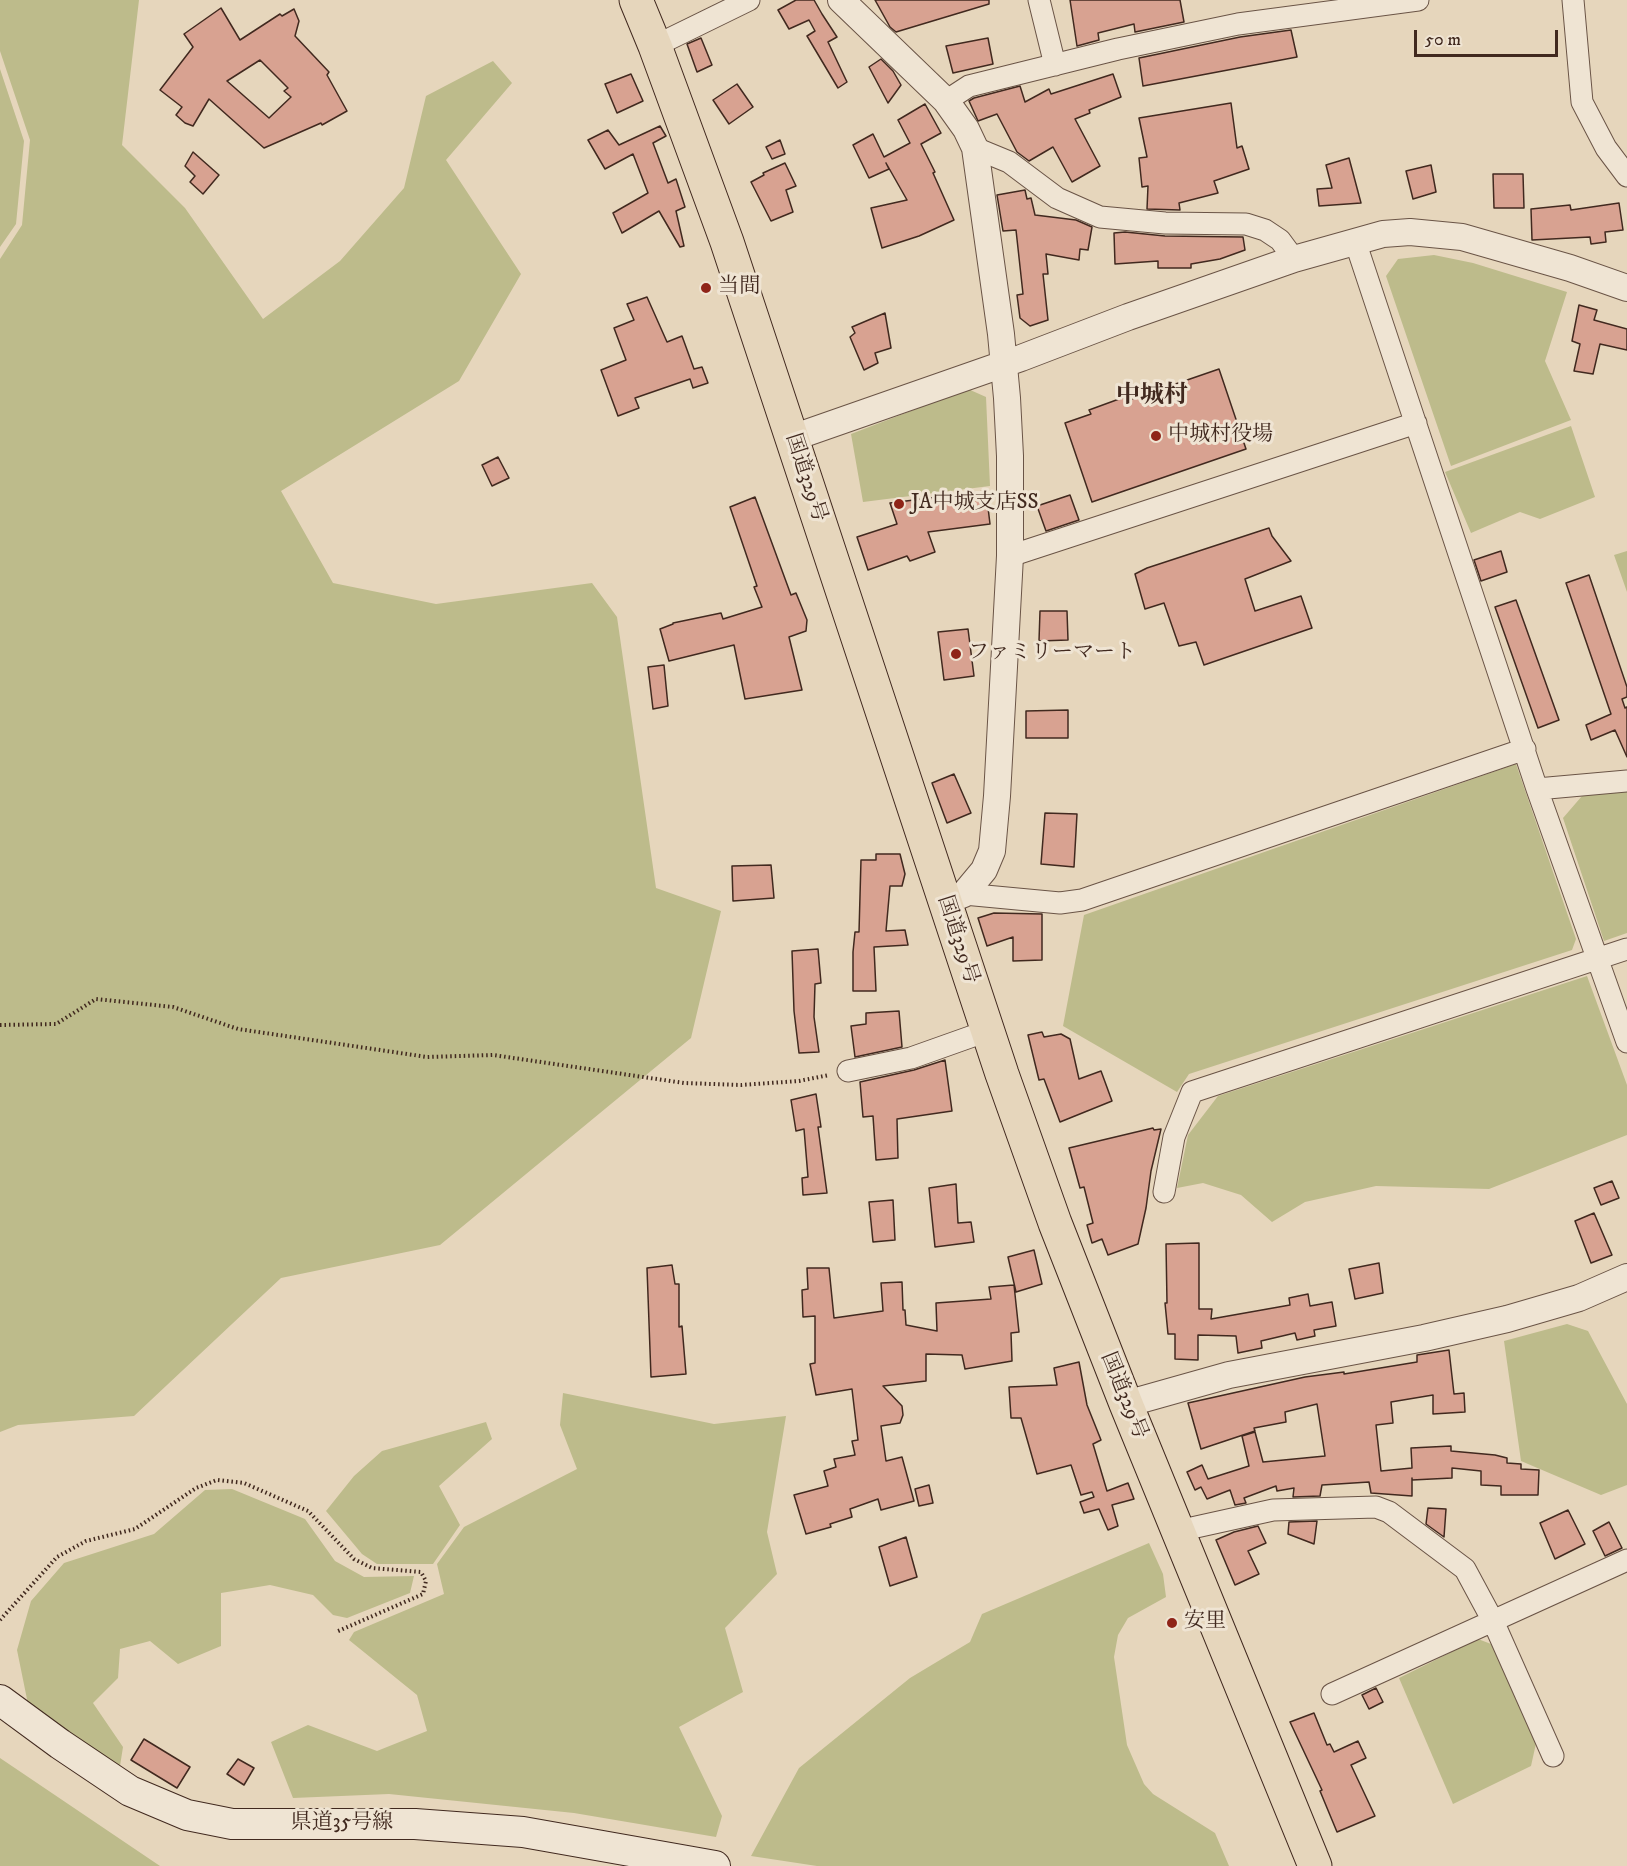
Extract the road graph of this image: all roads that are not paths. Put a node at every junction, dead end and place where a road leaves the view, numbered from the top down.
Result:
1 (636, 0) edge
2 (749, 0) edge
3 (841, 0) edge
4 (1039, 0) edge
5 (1418, 0) edge
6 (1573, 0) edge
7 (655, 46) junction
8 (1055, 65) junction
9 (946, 101) junction
10 (975, 147) junction
11 (1627, 176) edge
12 (1355, 241) junction
13 (1294, 259) junction
14 (1627, 288) edge
15 (1003, 364) junction
16 (1416, 423) junction
17 (792, 438) junction
18 (1010, 556) junction
19 (1525, 749) junction
20 (1627, 782) edge
21 (1537, 789) junction
22 (954, 898) junction
23 (1627, 949) edge
24 (1598, 959) junction
25 (987, 1031) junction
26 (1627, 1042) edge
27 (848, 1071) road end
28 (1164, 1192) dead end
29 (1627, 1277) edge
30 (1126, 1404) junction
31 (1178, 1530) junction
32 (1627, 1560) edge
33 (1493, 1621) junction
34 (1332, 1694) dead end
35 (0, 1700) edge
36 (1553, 1756) dead end
37 (715, 1866) edge
38 (1315, 1866) edge

1 - 7 highway, 国道329号
2 - 7 street
3 - 9 street
4 - 8 street
5 - 8 street
6 - 11 street
7 - 17 highway, 国道329号
8 - 9 street
9 - 10 street
10 - 13 street
10 - 15 street
12 - 13 street
12 - 14 street
12 - 16 street
13 - 15 street
15 - 17 street
15 - 18 street
16 - 18 street
16 - 19 street
17 - 22 highway, 国道329号
18 - 22 street
19 - 21 street
19 - 22 street
20 - 21 street
21 - 24 street
22 - 25 highway, 国道329号
23 - 24 street
24 - 26 street
24 - 28 street
25 - 27 street
25 - 30 highway, 国道329号
29 - 30 street
30 - 31 highway, 国道329号
31 - 33 street
31 - 38 highway, 国道329号
32 - 33 street
33 - 34 street
33 - 36 street
35 - 37 main road, 県道35号線

